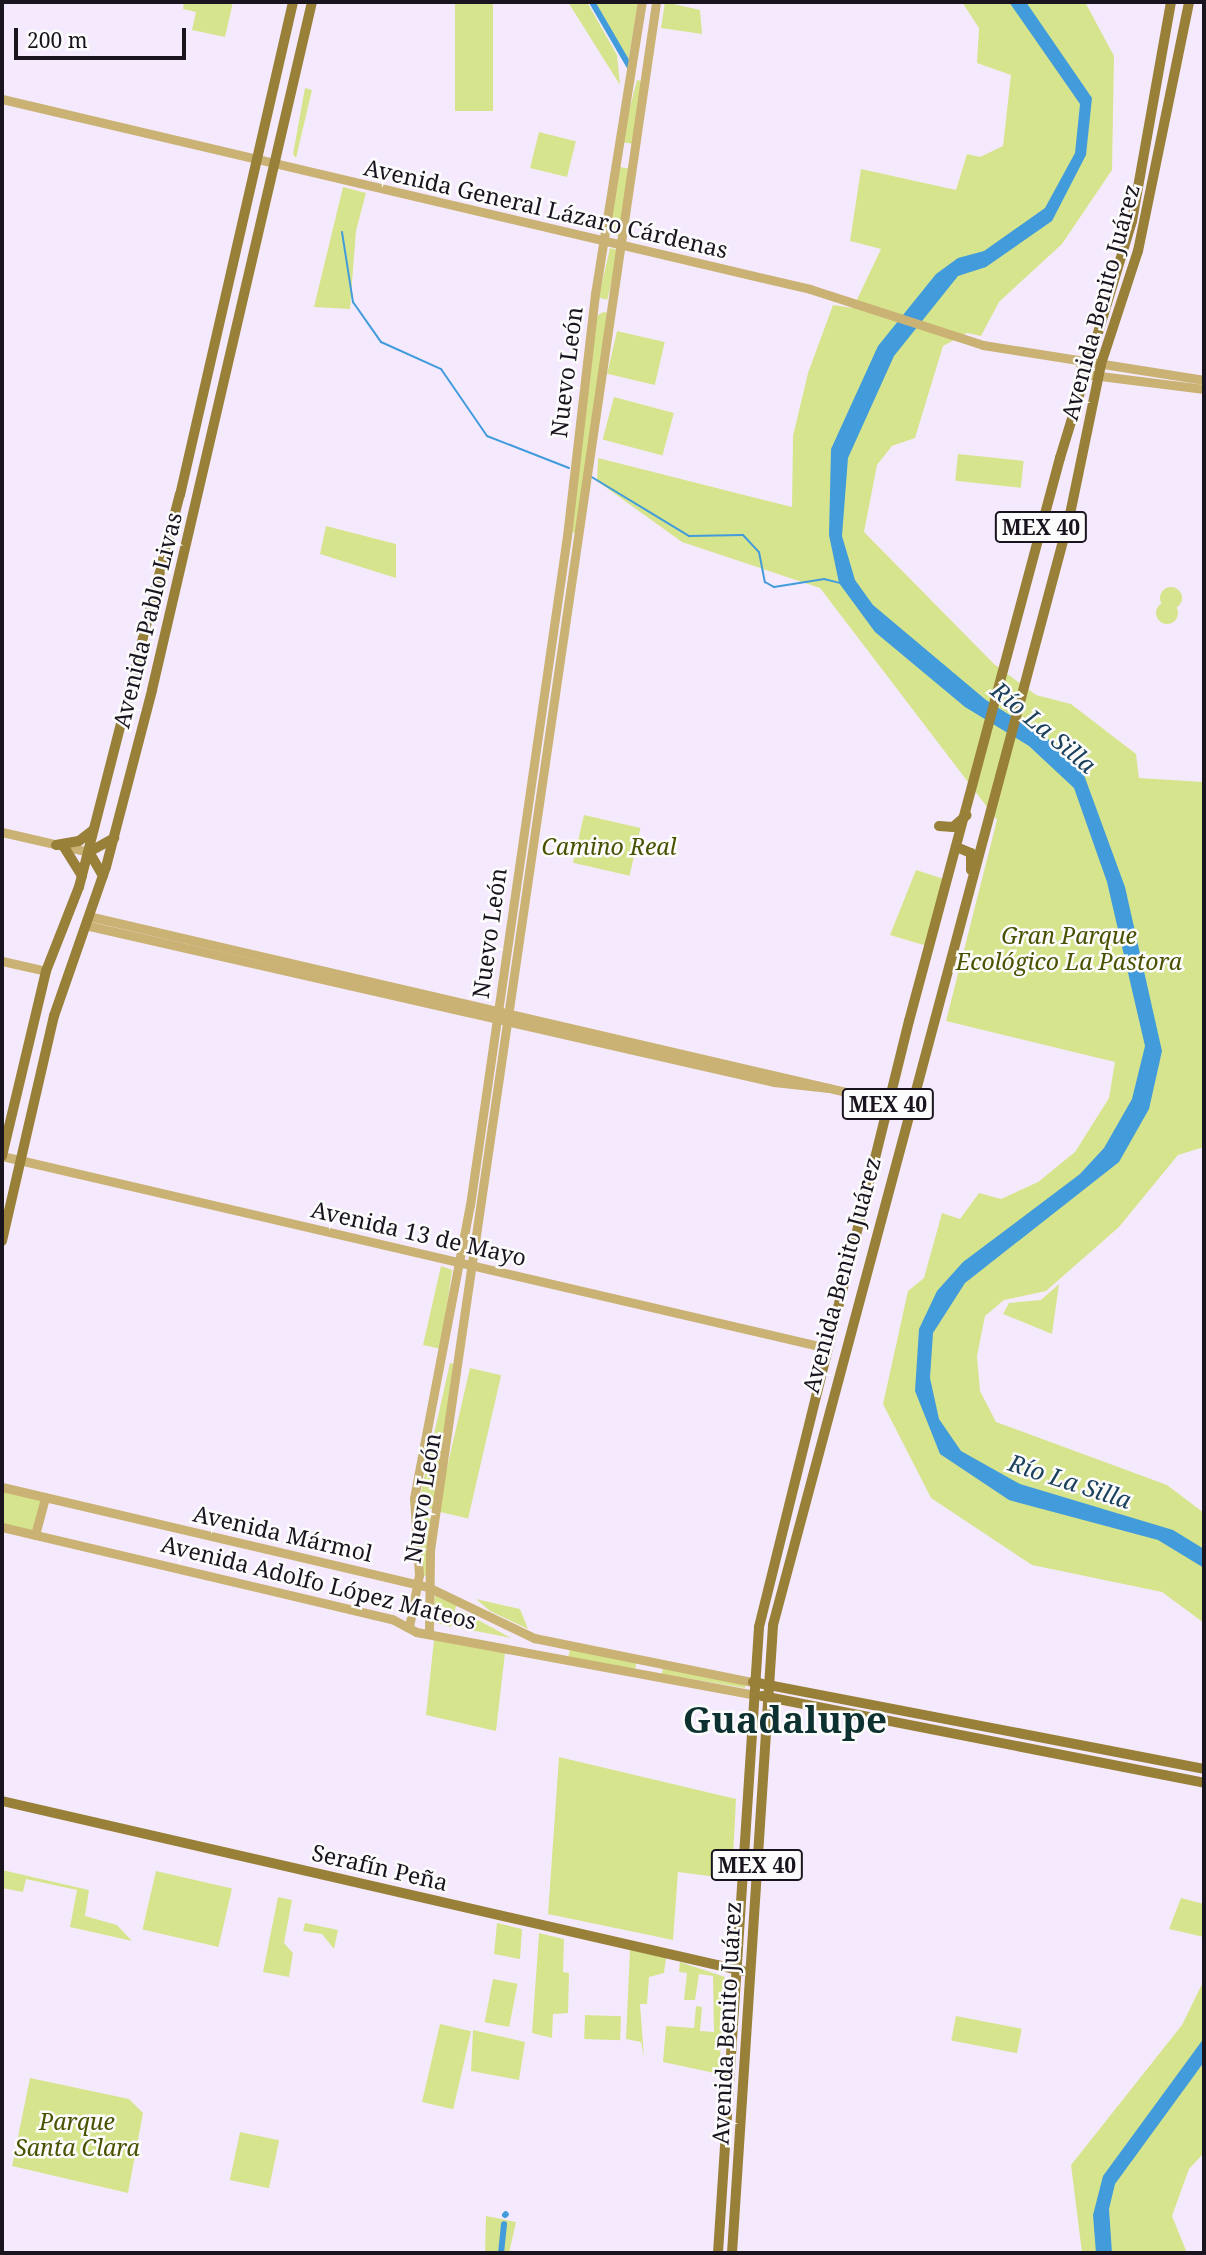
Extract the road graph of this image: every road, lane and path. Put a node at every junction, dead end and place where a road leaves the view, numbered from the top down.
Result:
1 (293, 2) edge
2 (312, 2) edge
3 (642, 2) edge
4 (656, 2) edge
5 (1171, 2) edge
6 (1189, 2) edge
7 (2, 99) edge
8 (617, 147) junction
9 (636, 149) junction
10 (1145, 156) junction
11 (256, 159) junction
12 (614, 160) junction
13 (274, 163) junction
14 (635, 164) junction
15 (1152, 189) junction
16 (603, 241) junction
17 (622, 246) junction
18 (594, 306) junction
19 (611, 308) junction
20 (1083, 362) junction
21 (1102, 369) junction
22 (1084, 374) junction
23 (1204, 380) edge
24 (1204, 389) edge
25 (969, 813) junction
26 (939, 826) dead end
27 (95, 828) junction
28 (2, 832) edge
29 (115, 836) junction
30 (60, 846) junction
31 (959, 848) junction
32 (89, 852) junction
33 (82, 876) junction
34 (103, 876) junction
35 (965, 914) junction
36 (87, 921) junction
37 (2, 961) edge
38 (46, 971) junction
39 (497, 1014) junction
40 (510, 1017) junction
41 (889, 1102) junction
42 (2, 1156) edge
43 (20, 1160) junction
44 (2, 1241) edge
45 (461, 1262) junction
46 (474, 1265) junction
47 (842, 1293) junction
48 (856, 1296) junction
49 (828, 1348) junction
50 (2, 1487) edge
51 (45, 1497) junction
52 (2, 1527) edge
53 (35, 1535) junction
54 (423, 1586) junction
55 (409, 1628) junction
56 (429, 1634) junction
57 (563, 1643) junction
58 (570, 1659) junction
59 (754, 1662) junction
60 (769, 1665) junction
61 (768, 1685) junction
62 (753, 1688) junction
63 (768, 1697) junction
64 (890, 1708) junction
65 (887, 1721) junction
66 (1204, 1769) edge
67 (1204, 1783) edge
68 (2, 1801) edge
69 (736, 1969) junction
70 (750, 1973) junction
71 (726, 2134) junction
72 (740, 2154) junction
73 (718, 2253) edge
74 (732, 2253) edge

1 - 11 main road, Avenida Pablo Livas
2 - 13 main road, Avenida Pablo Livas
3 - 8 street, Nuevo León
4 - 9 street, Nuevo León
5 - 10 main road, Avenida Benito Juárez / MEX 40
6 - 15 main road, Avenida Benito Juárez / MEX 40
7 - 11 street, Avenida General Lázaro Cárdenas
8 - 9 street
8 - 12 street, Nuevo León
9 - 14 street, Nuevo León
10 - 15 main road
10 - 20 main road, Avenida Benito Juárez / MEX 40
11 - 13 street, Avenida General Lázaro Cárdenas
11 - 27 main road, Avenida Pablo Livas
12 - 14 street
12 - 16 street, Nuevo León
13 - 16 street, Avenida General Lázaro Cárdenas
13 - 29 main road, Avenida Pablo Livas
14 - 17 street, Nuevo León
15 - 21 main road, Avenida Benito Juárez / MEX 40
16 - 17 street, Avenida General Lázaro Cárdenas
16 - 18 street, Nuevo León
17 - 19 street, Nuevo León
17 - 20 street, Avenida General Lázaro Cárdenas
18 - 19 street
18 - 39 street, Nuevo León
19 - 40 street, Nuevo León
20 - 21 street, Avenida General Lázaro Cárdenas
20 - 22 main road, Avenida Benito Juárez / MEX 40
21 - 22 street, Avenida General Lázaro Cárdenas
21 - 23 street, Avenida General Lázaro Cárdenas
21 - 24 street, Avenida General Lázaro Cárdenas
21 - 35 main road, Avenida Benito Juárez / MEX 40
22 - 25 main road, Avenida Benito Juárez / MEX 40
25 - 26 main road
25 - 31 main road, Avenida Benito Juárez / MEX 40
27 - 30 main road
27 - 32 main road, Avenida Pablo Livas
28 - 30 street
29 - 32 main road
29 - 34 main road, Avenida Pablo Livas
30 - 32 street
30 - 33 main road
31 - 35 main road
31 - 41 main road, Avenida Benito Juárez / MEX 40
32 - 33 main road, Avenida Pablo Livas
32 - 34 main road
33 - 38 main road, Avenida Pablo Livas
34 - 36 main road, Avenida Pablo Livas
35 - 48 main road, Avenida Benito Juárez / MEX 40
36 - 39 street
36 - 43 main road, Avenida Pablo Livas
37 - 38 street
38 - 42 main road, Avenida Pablo Livas
39 - 40 street
39 - 45 street, Nuevo León
40 - 41 street
40 - 46 street, Nuevo León
41 - 47 main road, Avenida Benito Juárez / MEX 40
42 - 43 street, Avenida 13 de Mayo
43 - 44 main road, Avenida Pablo Livas
43 - 45 street, Avenida 13 de Mayo
45 - 46 street, Avenida 13 de Mayo
45 - 54 street, Nuevo León
46 - 49 street, Avenida 13 de Mayo
46 - 54 street, Nuevo León
47 - 48 main road
47 - 49 main road, Avenida Benito Juárez / MEX 40
48 - 60 main road, Avenida Benito Juárez / MEX 40
49 - 59 main road, Avenida Benito Juárez / MEX 40
50 - 51 street, Avenida Mármol
51 - 53 street
51 - 54 street, Avenida Mármol
52 - 53 street, Avenida Adolfo López Mateos
53 - 55 street, Avenida Adolfo López Mateos
54 - 55 street, Nuevo León
54 - 56 street, Nuevo León
54 - 57 street, Avenida Mármol
55 - 56 street, Avenida Adolfo López Mateos
56 - 58 street, Avenida Adolfo López Mateos
57 - 58 street
57 - 62 street, Avenida Mármol
58 - 62 street, Avenida Adolfo López Mateos
59 - 60 main road
59 - 62 main road, Avenida Benito Juárez / MEX 40
60 - 61 main road, Avenida Benito Juárez / MEX 40
61 - 62 main road
61 - 63 main road, Avenida Benito Juárez / MEX 40
61 - 64 main road
62 - 63 main road
62 - 69 main road, Avenida Benito Juárez / MEX 40
63 - 65 main road
63 - 70 main road, Avenida Benito Juárez / MEX 40
64 - 65 main road
64 - 66 main road
65 - 67 main road
68 - 69 main road, Serafín Peña
69 - 70 main road, Serafín Peña
69 - 71 main road, Avenida Benito Juárez / MEX 40
70 - 72 main road, Avenida Benito Juárez / MEX 40
71 - 72 main road
71 - 73 main road, Avenida Benito Juárez / MEX 40
72 - 74 main road, Avenida Benito Juárez / MEX 40

